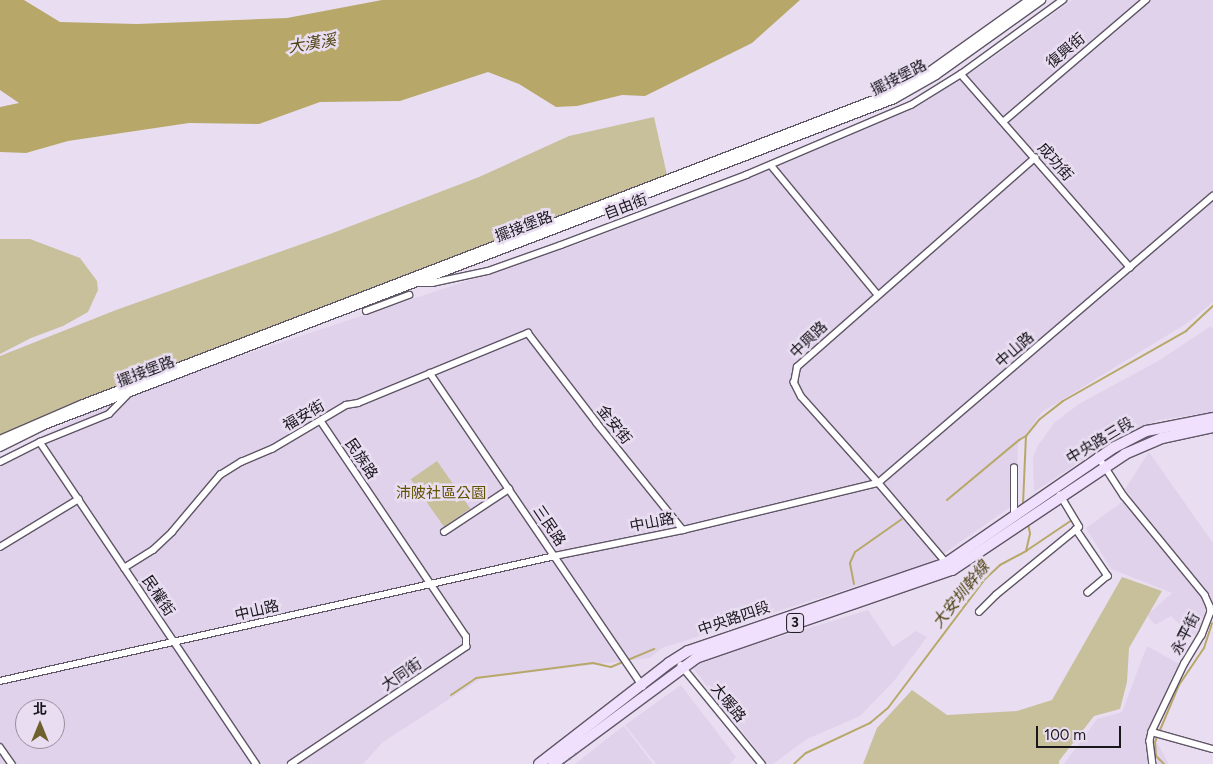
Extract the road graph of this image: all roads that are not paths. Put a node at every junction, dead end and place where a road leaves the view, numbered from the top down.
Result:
1 (1030, 0) edge
2 (1041, 0) edge
3 (1063, 0) edge
4 (1146, 0) edge
5 (961, 74) junction
6 (1003, 122) junction
7 (1035, 158) junction
8 (771, 165) junction
9 (1213, 196) edge
10 (1130, 267) junction
11 (417, 283) junction
12 (409, 295) dead end
13 (878, 295) junction
14 (366, 312) dead end
15 (528, 333) joint
16 (430, 373) junction
17 (129, 389) junction
18 (1213, 418) edge
19 (321, 422) junction
20 (1213, 427) edge
21 (0, 440) edge
22 (40, 442) junction
23 (0, 447) edge
24 (1098, 456) junction
25 (0, 462) edge
26 (1105, 465) junction
27 (1014, 468) dead end
28 (878, 483) junction
29 (509, 489) junction
30 (1057, 492) junction
31 (79, 499) junction
32 (1021, 517) junction
33 (683, 530) junction
34 (1076, 530) junction
35 (444, 532) dead end
36 (0, 548) edge
37 (555, 556) junction
38 (949, 566) junction
39 (124, 568) junction
40 (430, 584) junction
41 (1088, 593) dead end
42 (980, 612) dead end
43 (174, 643) junction
44 (679, 662) junction
45 (0, 681) edge
46 (644, 688) junction
47 (1152, 732) junction
48 (0, 747) edge
49 (1213, 749) edge
50 (12, 764) edge
51 (256, 764) edge
52 (291, 764) edge
53 (539, 764) edge
54 (553, 764) edge
55 (762, 764) edge
56 (1153, 764) edge

1 - 17 street, 擺接堡路
2 - 11 street, 擺接堡路
3 - 5 street, 自由街
4 - 6 street, 復興街
5 - 6 street, 成功街
5 - 8 street, 自由街
6 - 7 street, 成功街
7 - 10 street, 成功街
7 - 13 street, 中興路
8 - 11 street, 自由街
8 - 13 street
9 - 10 street, 中山路
10 - 28 street, 中山路
11 - 17 street, 擺接堡路
12 - 14 street
13 - 28 street, 中興路
15 - 16 street, 福安街
15 - 33 street, 金安街
16 - 19 street, 福安街
16 - 29 street, 三民路
17 - 21 street, 擺接堡路
17 - 22 street
17 - 23 street, 擺接堡路
18 - 24 main road, 中央路三段 / 3
19 - 39 street, 福安街
19 - 40 street, 民族路
20 - 26 main road, 中央路三段 / 3
22 - 25 street
22 - 31 street, 民權街
24 - 26 street, 永平街
24 - 30 main road, 中央路三段 / 3
26 - 30 main road, 中央路三段 / 3
26 - 47 street, 永平街
27 - 32 street
28 - 33 street, 中山路
28 - 38 street, 中興路
29 - 35 street
29 - 37 street, 三民路
30 - 32 main road, 中央路三段 / 3
30 - 34 street
31 - 36 street
31 - 39 street, 民權街
32 - 38 main road, 中央路四段 / 3
33 - 37 street, 中山路
34 - 41 street
34 - 42 street
37 - 40 street, 中山路
37 - 46 street, 三民路
38 - 44 main road, 中央路四段 / 3
39 - 43 street, 民權街
40 - 43 street, 中山路
40 - 52 street, 大同街
43 - 45 street, 中山路
43 - 51 street, 民權街
44 - 46 main road, 中央路四段 / 3
44 - 55 street, 大暖路
46 - 53 main road, 中央路四段 / 3
46 - 54 main road, 中央路四段 / 3
47 - 49 street
47 - 56 street, 永平街
48 - 50 street

